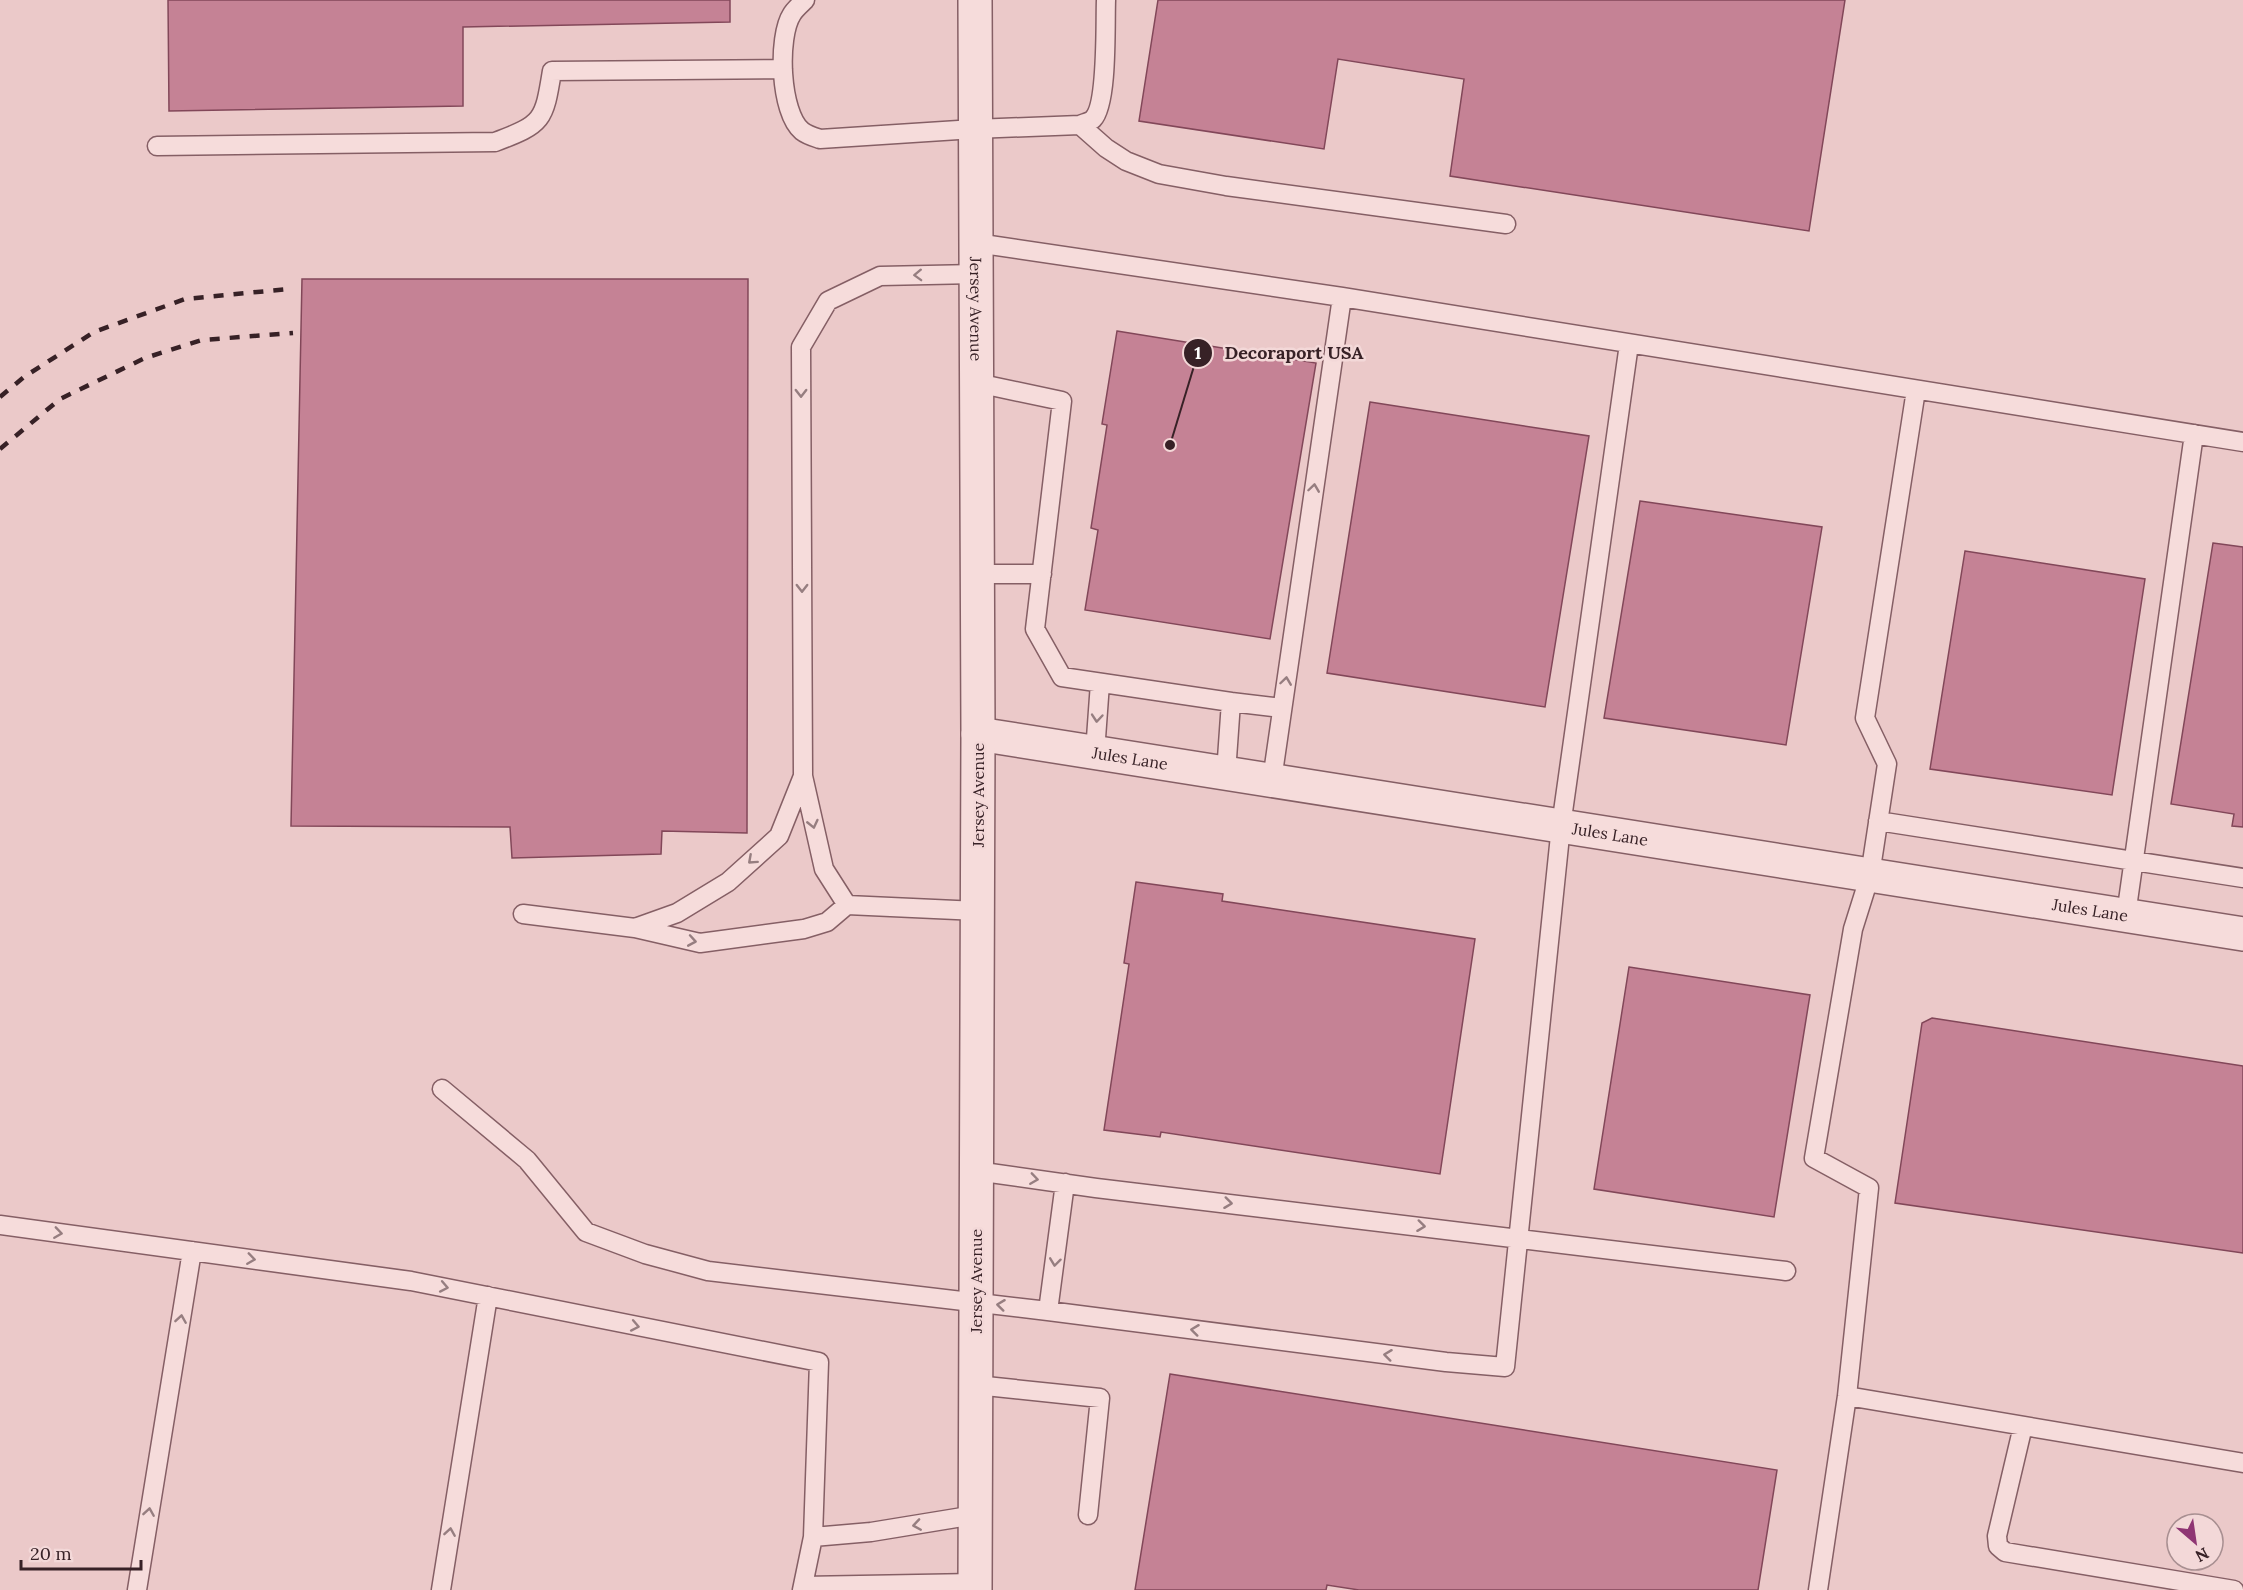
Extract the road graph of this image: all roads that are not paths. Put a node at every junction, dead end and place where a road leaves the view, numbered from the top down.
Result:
1 (805, 0) edge
2 (975, 0) edge
3 (1106, 0) edge
4 (783, 69) junction
5 (1080, 125) junction
6 (975, 129) junction
7 (158, 146) dead end
8 (1506, 224) dead end
9 (976, 258) junction
10 (1342, 297) junction
11 (1629, 344) junction
12 (977, 383) junction
13 (1916, 390) junction
14 (2194, 434) junction
15 (2243, 442) edge
16 (977, 574) junction
17 (1042, 574) junction
18 (1100, 683) junction
19 (1231, 702) junction
20 (1282, 708) junction
21 (978, 734) junction
22 (1095, 752) junction
23 (1226, 773) junction
24 (803, 776) junction
25 (1272, 780) junction
26 (1878, 821) junction
27 (1561, 826) junction
28 (2134, 862) junction
29 (1870, 875) junction
30 (2243, 878) edge
31 (847, 905) junction
32 (978, 911) junction
33 (523, 914) dead end
34 (2126, 915) junction
35 (635, 928) junction
36 (2243, 934) edge
37 (442, 1089) dead end
38 (976, 1170) junction
39 (1065, 1184) junction
40 (0, 1226) edge
41 (1518, 1239) junction
42 (192, 1251) junction
43 (1786, 1271) dead end
44 (488, 1296) junction
45 (976, 1302) junction
46 (1048, 1311) junction
47 (976, 1385) junction
48 (1847, 1396) junction
49 (2023, 1426) junction
50 (2243, 1463) edge
51 (975, 1515) junction
52 (1088, 1515) dead end
53 (813, 1537) junction
54 (975, 1586) edge
55 (803, 1588) edge
56 (137, 1590) edge
57 (441, 1590) edge
58 (1818, 1590) edge
59 (2234, 1590) edge

1 - 4 lane
2 - 6 street, Jersey Avenue
3 - 5 lane
4 - 6 lane
4 - 7 lane
5 - 6 lane
5 - 8 lane
6 - 9 street, Jersey Avenue
9 - 10 lane
9 - 12 street, Jersey Avenue
9 -> 24 lane
10 - 11 lane
20 -> 10 lane
11 - 13 lane
11 - 27 lane
12 - 16 street, Jersey Avenue
12 - 17 lane
13 - 14 lane
13 - 26 lane
14 - 15 lane
14 - 28 lane
16 - 17 lane
16 - 21 street, Jersey Avenue
17 - 18 lane
18 - 19 lane
18 -> 22 lane
19 - 20 lane
19 - 23 lane
20 - 25 lane
21 - 22 street, Jules Lane
21 - 32 street, Jersey Avenue
22 - 23 street, Jules Lane
23 - 25 street, Jules Lane
24 -> 31 lane
24 -> 35 lane
25 - 27 street, Jules Lane
26 - 28 lane
26 - 29 lane
27 - 29 street, Jules Lane
27 - 41 lane
28 - 30 lane
28 - 34 lane
29 - 34 street, Jules Lane
29 - 48 lane
31 - 32 lane
35 -> 31 lane
32 - 38 street, Jersey Avenue
33 - 35 lane
34 - 36 street, Jules Lane
37 - 45 lane
38 -> 39 lane
38 - 45 street, Jersey Avenue
39 -> 41 lane
39 -> 46 lane
40 -> 42 lane
41 - 43 lane
41 -> 46 lane
42 -> 44 lane
56 -> 42 lane
44 -> 53 lane
57 -> 44 lane
46 -> 45 lane
45 - 47 street, Jersey Avenue
47 - 51 street, Jersey Avenue
47 - 52 lane
48 - 49 lane
48 - 58 lane
49 - 50 lane
49 - 59 lane
51 -> 53 lane
51 - 54 street, Jersey Avenue
53 - 55 lane
54 - 55 lane

